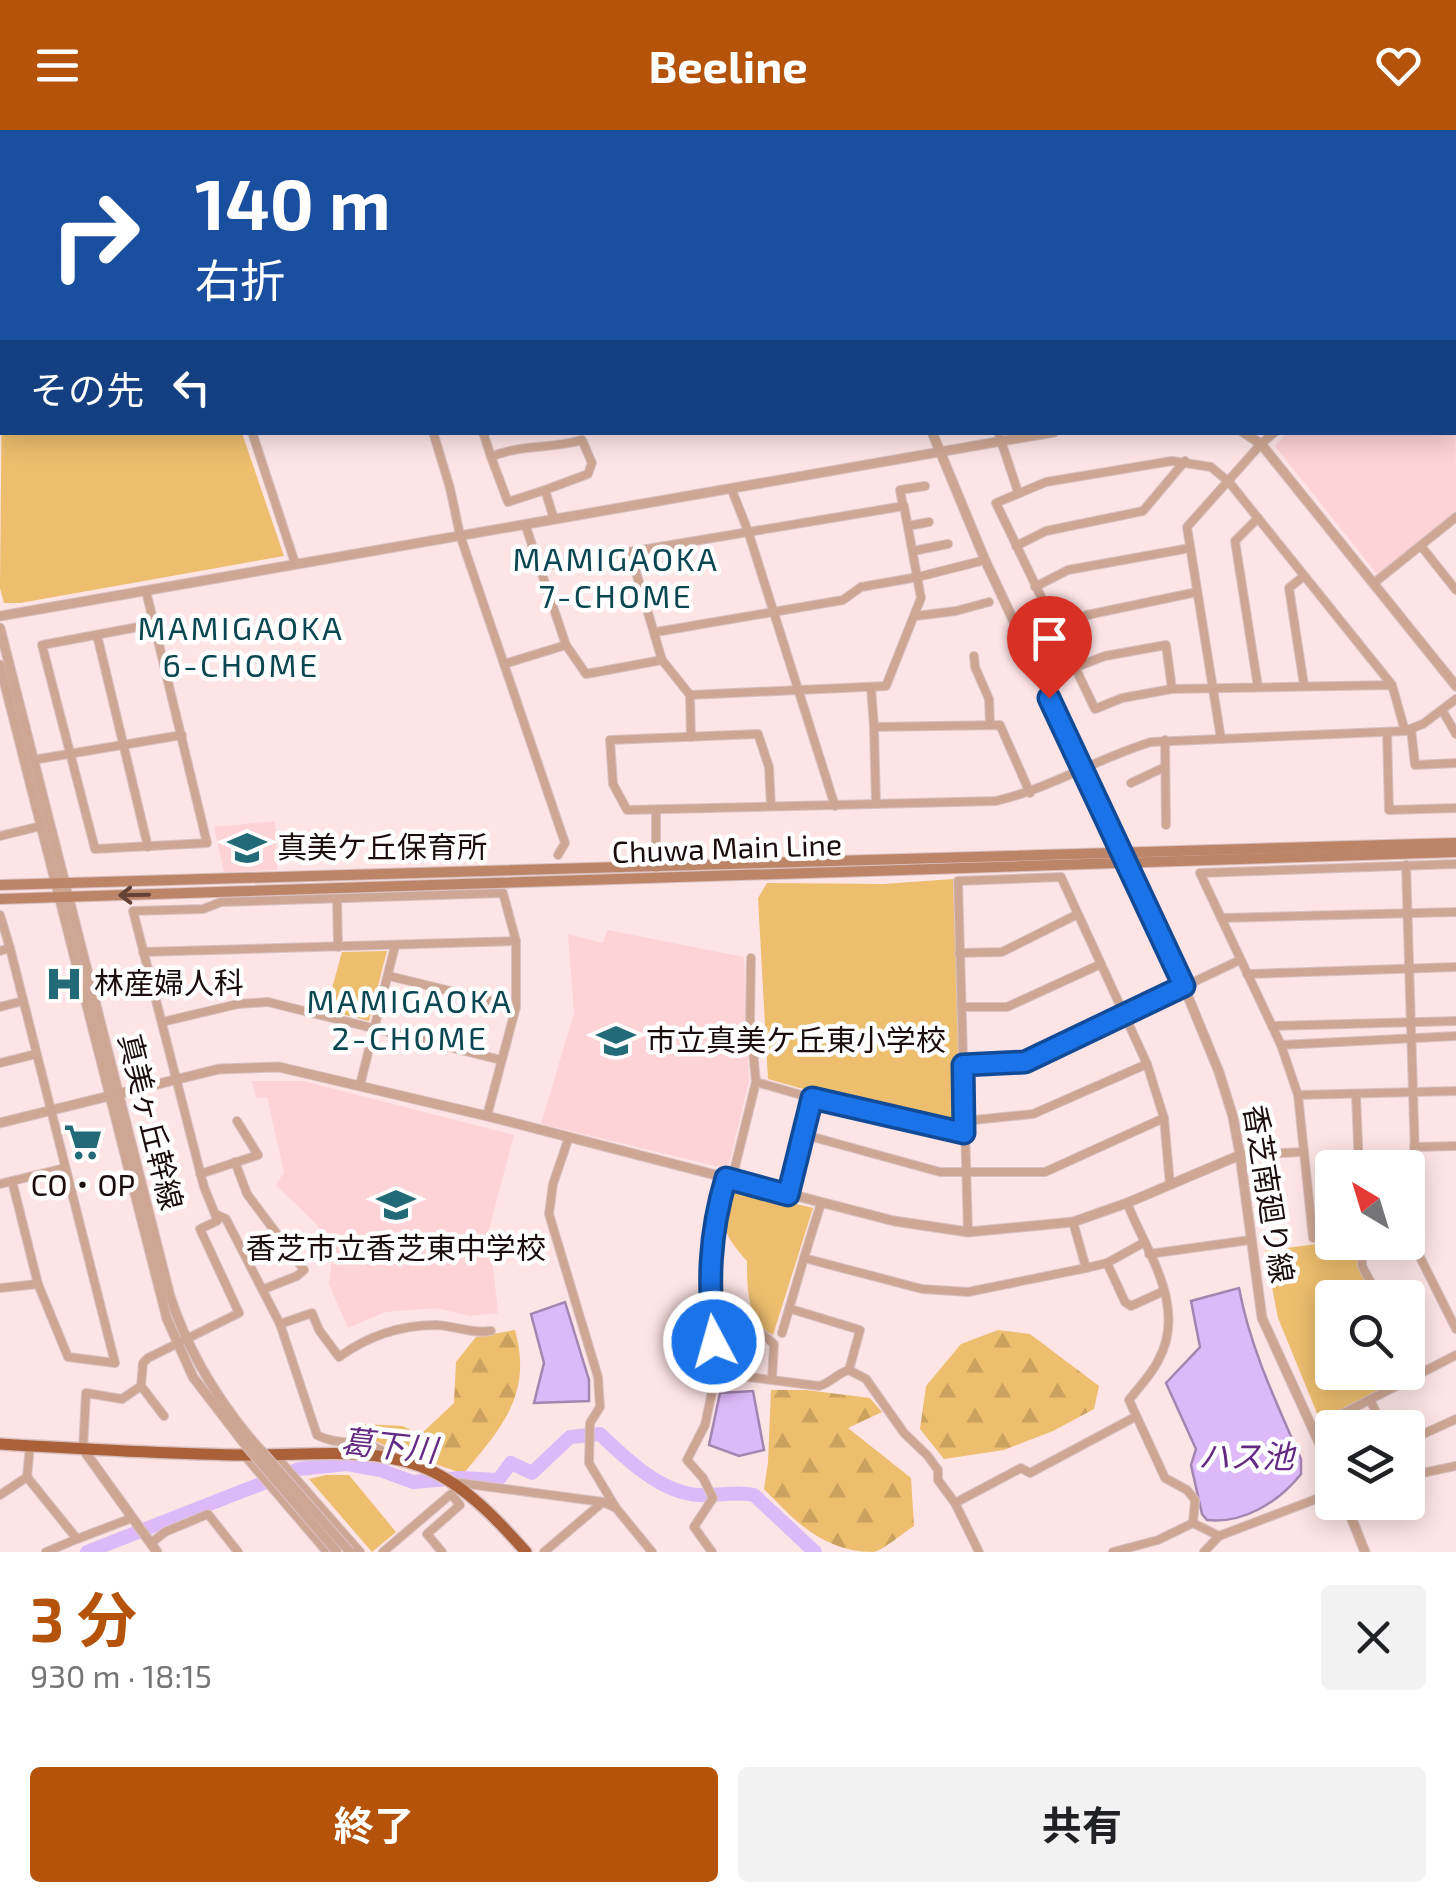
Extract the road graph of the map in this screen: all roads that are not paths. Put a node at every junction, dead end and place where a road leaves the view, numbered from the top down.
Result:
1 (253, 435) edge
2 (434, 435) edge
3 (484, 435) edge
4 (933, 435) edge
5 (1248, 435) edge
6 (1272, 435) edge
7 (579, 436) edge
8 (1000, 437) edge
9 (1261, 444) junction
10 (938, 452) junction
11 (491, 457) junction
12 (1185, 461) junction
13 (1229, 482) junction
14 (925, 486) dead end
15 (730, 488) junction
16 (546, 490) junction
17 (1018, 492) junction
18 (902, 506) junction
19 (1456, 517) edge
20 (1258, 518) junction
21 (554, 519) junction
22 (929, 522) dead end
23 (525, 524) junction
24 (908, 526) junction
25 (748, 530) junction
26 (460, 536) junction
27 (948, 544) dead end
28 (1016, 546) junction
29 (1421, 546) junction
30 (1190, 548) junction
31 (913, 551) junction
32 (630, 552) junction
33 (985, 560) junction
34 (295, 563) junction
35 (539, 567) junction
36 (1304, 576) junction
37 (918, 577) junction
38 (1374, 583) junction
39 (1035, 587) junction
40 (146, 590) junction
41 (1456, 590) edge
42 (1197, 592) junction
43 (990, 602) dead end
44 (773, 613) junction
45 (0, 616) edge
46 (916, 616) junction
47 (154, 624) junction
48 (0, 628) edge
49 (1056, 629) junction
50 (656, 632) junction
51 (98, 634) junction
52 (566, 646) junction
53 (974, 656) dead end
54 (662, 660) junction
55 (504, 664) junction
56 (0, 665) edge
57 (1076, 667) junction
58 (1304, 685) junction
59 (1392, 685) junction
60 (1456, 686) edge
61 (871, 687) junction
62 (1258, 687) junction
63 (1213, 688) junction
64 (1172, 689) junction
65 (798, 690) junction
66 (690, 695) junction
67 (1456, 699) edge
68 (1442, 710) junction
69 (990, 724) junction
70 (874, 727) junction
71 (1408, 730) junction
72 (1387, 732) junction
73 (1456, 734) edge
74 (182, 735) junction
75 (691, 737) junction
76 (1222, 739) junction
77 (1164, 740) junction
78 (124, 745) junction
79 (70, 754) junction
80 (32, 760) junction
81 (1456, 762) edge
82 (1165, 767) junction
83 (1081, 770) junction
84 (1131, 783) dead end
85 (1030, 793) junction
86 (876, 804) junction
87 (771, 806) junction
88 (835, 806) junction
89 (1456, 808) edge
90 (656, 812) junction
91 (1166, 825) dead end
92 (40, 826) junction
93 (0, 836) edge
94 (1456, 843) edge
95 (148, 848) junction
96 (1456, 852) edge
97 (558, 854) dead end
98 (1125, 858) junction
99 (1456, 864) edge
100 (1406, 865) junction
101 (656, 868) junction
102 (59, 882) junction
103 (0, 885) edge
104 (63, 897) junction
105 (0, 899) edge
106 (337, 899) junction
107 (1456, 912) edge
108 (1407, 913) junction
109 (0, 915) edge
110 (1076, 915) junction
111 (1221, 918) junction
112 (516, 941) junction
113 (396, 946) junction
114 (338, 947) junction
115 (5, 949) edge
116 (143, 952) junction
117 (959, 953) junction
118 (751, 958) dead end
119 (1240, 960) junction
120 (1101, 964) junction
121 (1456, 968) edge
122 (1409, 969) junction
123 (1247, 974) junction
124 (389, 976) junction
125 (1184, 986) junction
126 (23, 1001) junction
127 (0, 1007) edge
128 (516, 1007) junction
129 (961, 1007) junction
130 (1125, 1013) junction
131 (162, 1022) junction
132 (1456, 1022) edge
133 (1410, 1023) junction
134 (1272, 1026) junction
135 (374, 1028) junction
136 (1456, 1036) edge
137 (1412, 1038) junction
138 (1281, 1045) junction
139 (36, 1054) junction
140 (501, 1060) junction
141 (0, 1064) edge
142 (1147, 1064) junction
143 (963, 1065) junction
144 (176, 1078) junction
145 (756, 1082) junction
146 (360, 1085) junction
147 (1456, 1091) edge
148 (1412, 1092) junction
149 (1298, 1095) junction
150 (1356, 1095) junction
151 (113, 1096) junction
152 (812, 1098) junction
153 (51, 1111) junction
154 (487, 1116) junction
155 (1164, 1118) junction
156 (964, 1120) junction
157 (237, 1121) dead end
158 (0, 1123) edge
159 (964, 1133) junction
160 (802, 1134) junction
161 (569, 1137) junction
162 (1456, 1146) edge
163 (1414, 1148) joint
164 (1358, 1150) edge
165 (1304, 1152) junction
166 (1240, 1155) junction
167 (235, 1162) junction
168 (65, 1168) junction
169 (200, 1174) junction
170 (966, 1174) junction
171 (729, 1179) junction
172 (12, 1181) junction
173 (0, 1184) edge
174 (1170, 1185) junction
175 (788, 1195) junction
176 (821, 1204) junction
177 (1127, 1204) junction
178 (215, 1214) junction
179 (1073, 1222) junction
180 (968, 1232) junction
181 (1315, 1238) edge
182 (1250, 1240) junction
183 (1143, 1243) junction
184 (1149, 1254) junction
185 (804, 1258) junction
186 (1421, 1260) edge
187 (1107, 1263) junction
188 (1086, 1268) junction
189 (38, 1284) junction
190 (0, 1288) edge
191 (264, 1289) junction
192 (1164, 1291) junction
193 (1456, 1293) edge
194 (1443, 1300) junction
195 (791, 1309) junction
196 (280, 1324) junction
197 (742, 1324) dead end
198 (1456, 1328) edge
199 (491, 1332) dead end
200 (782, 1333) dead end
201 (180, 1340) junction
202 (1456, 1355) edge
203 (849, 1370) junction
204 (1425, 1371) edge
205 (716, 1373) junction
206 (772, 1378) junction
207 (141, 1386) junction
208 (1389, 1390) edge
209 (1370, 1400) junction
210 (1353, 1410) edge
211 (1375, 1410) edge
212 (164, 1416) dead end
213 (1136, 1416) junction
214 (1456, 1419) edge
215 (1315, 1429) edge
216 (1425, 1434) edge
217 (0, 1444) edge
218 (245, 1445) junction
219 (30, 1446) junction
220 (82, 1449) junction
221 (278, 1458) junction
222 (392, 1458) junction
223 (1456, 1466) edge
224 (1425, 1472) edge
225 (27, 1477) junction
226 (448, 1481) junction
227 (0, 1495) edge
228 (1315, 1499) edge
229 (603, 1502) junction
230 (955, 1503) junction
231 (616, 1508) junction
232 (134, 1520) junction
233 (1352, 1520) edge
234 (1193, 1524) junction
235 (1219, 1536) junction
236 (77, 1538) junction
237 (151, 1544) edge
238 (46, 1552) edge
239 (238, 1552) edge
240 (327, 1552) edge
241 (337, 1552) edge
242 (350, 1552) edge
243 (360, 1552) edge
244 (383, 1552) edge
245 (442, 1552) edge
246 (526, 1552) edge
247 (544, 1552) edge
248 (652, 1552) edge
249 (712, 1552) edge
250 (978, 1552) edge
251 (1113, 1552) edge
252 (1204, 1552) edge
253 (1365, 1552) edge

1 - 34 street
2 - 26 street
3 - 11 street
4 - 10 street, 香芝南廻り線
5 - 9 street
6 - 9 street
7 - 11 street
7 - 16 street
8 - 10 street
8 - 17 street
9 - 13 street
9 - 38 street
10 - 15 street
10 - 33 street, 香芝南廻り線
11 - 16 street
12 - 13 street
12 - 17 street
12 - 28 street
13 - 20 street
13 - 30 street
14 - 18 street
15 - 21 street
15 - 25 street
16 - 21 street
17 - 28 street
18 - 24 street
18 - 25 street
19 - 29 street
20 - 36 street
20 - 62 street
21 - 23 street
22 - 24 street
23 - 26 street
23 - 35 street
24 - 31 street
25 - 32 street
25 - 44 street
26 - 34 street
26 - 55 street
27 - 31 street
28 - 39 street
29 - 38 street
29 - 41 street
30 - 39 street
30 - 42 street
31 - 37 street
32 - 35 street
32 - 50 street
33 - 37 street
33 - 83 street, 香芝南廻り線
34 - 40 street
35 - 52 street
36 - 58 street
36 - 59 street
37 - 44 street
37 - 46 street
38 - 60 street
39 - 49 street
40 - 45 street
40 - 47 street
42 - 49 street
42 - 63 street
43 - 46 street
44 - 50 street
44 - 65 street
46 - 61 street
47 - 51 street
47 - 74 street
48 - 80 street, 真美ヶ丘幹線
49 - 57 street
50 - 54 street
51 - 78 street
51 - 79 street
52 - 54 street
52 - 55 street
53 - 69 street
54 - 66 street
55 - 97 street
56 - 92 street, 真美ヶ丘幹線
57 - 64 street
57 - 64 street
58 - 59 street
58 - 62 street
59 - 71 street
61 - 65 street
61 - 70 street
62 - 63 street
63 - 64 street
63 - 76 street
65 - 66 street
65 - 88 street
66 - 75 street
67 - 68 street
68 - 71 street
68 - 73 street
69 - 70 street
69 - 85 street
70 - 86 street
71 - 72 street
71 - 81 street
72 - 76 street
72 - 89 street
74 - 78 street
74 - 95 street
75 - 87 street
75 - 90 street
76 - 77 street
77 - 82 street
77 - 83 street
78 - 79 street
78 - 95 street
79 - 80 street
79 - 95 street
80 - 102 street, 真美ヶ丘幹線
82 - 84 street
82 - 91 street
83 - 85 street
83 - 98 street, 香芝南廻り線
85 - 86 street
86 - 88 street
87 - 88 street
87 - 90 street
90 - 101 street
92 - 93 street
92 - 102 street, 真美ヶ丘幹線
94 - 98 main road, Chuwa Main Line
96 - 98 main road, Chuwa Main Line
98 - 101 main road, Chuwa Main Line
98 -> 104 main road, Chuwa Main Line
98 - 125 street, 香芝南廻り線
99 - 100 street
100 - 108 street
100 - 111 street
101 - 102 main road, Chuwa Main Line
102 - 103 main road, Chuwa Main Line
102 - 104 street, 真美ヶ丘幹線
104 - 105 main road, Chuwa Main Line
104 - 151 street, 真美ヶ丘幹線
106 - 112 street
106 - 114 street
106 - 116 street
107 - 108 street
108 - 111 street
108 - 122 street
109 - 115 street
110 - 117 street
110 - 117 street
110 - 120 street
111 - 119 street
112 - 113 street
112 - 128 street
113 - 114 street
113 - 124 street
114 - 116 street
115 - 126 street
116 - 131 street
117 - 129 street
118 - 145 street
119 - 123 street
119 - 125 street
120 - 129 street
120 - 130 street
121 - 122 street
122 - 123 street
122 - 133 street
123 - 134 street
124 - 128 street
124 - 135 street
125 - 130 street
125 - 166 street, 香芝南廻り線
126 - 127 street
126 - 139 street
128 - 140 street
129 - 143 street
130 - 142 street
130 - 143 street
131 - 135 street
131 - 144 street
132 - 133 street
133 - 134 street
133 - 137 street
134 - 138 street
135 - 140 street
135 - 146 street
136 - 137 street
137 - 138 street
137 - 148 street
138 - 149 street
139 - 141 street
139 - 153 street
140 - 154 street
142 - 155 street
142 - 156 street
143 - 156 street
144 - 146 street
144 - 151 street
144 - 169 street
145 - 152 street
145 - 171 street
146 - 154 street
147 - 148 street
148 - 150 street
148 - 163 street
149 - 150 street
149 - 165 street
150 - 164 street
151 - 153 street
151 - 201 street, 真美ヶ丘幹線
152 - 159 street
152 - 160 street
153 - 158 street
153 - 168 street
154 - 161 street
155 - 170 street
155 - 174 street
156 - 159 street
157 - 167 street
159 - 170 street
160 - 170 street
160 - 175 street
161 - 171 street
161 - 231 street
162 - 163 street
165 - 166 street
165 - 181 street
166 - 174 street
166 - 182 street, 香芝南廻り線
167 - 169 street
167 - 191 street
168 - 172 street
168 - 189 street
169 - 178 street
170 - 180 street
171 - 175 street
171 - 205 street
172 - 173 street
172 - 189 street
174 - 177 street
175 - 176 street
176 - 180 street
176 - 185 street
177 - 179 street
177 - 183 street
178 - 191 street
178 - 201 street
179 - 180 street
179 - 188 street
182 - 184 street
182 - 215 street, 香芝南廻り線
183 - 184 street
183 - 187 street
184 - 192 street
185 - 188 street
185 - 195 street
186 - 194 street
187 - 188 street
187 - 192 street
189 - 190 street
191 - 196 street
192 - 213 street
193 - 194 street
194 - 198 street
195 - 200 street
195 - 203 street
196 - 199 street
196 - 222 street
197 - 206 street
201 - 207 street
201 - 218 street, 真美ヶ丘幹線
202 - 204 street
203 - 206 street
203 - 230 street
205 - 206 street
205 - 249 street
207 - 212 street
207 - 220 street
208 - 209 street
209 - 210 street
209 - 211 street
213 - 230 street
213 - 234 street
214 - 216 street
217 - 219 highway
218 - 220 highway
218 - 221 highway
218 - 240 street
218 - 241 street, bridge
218 - 242 street, bridge
219 - 220 highway
219 - 225 street
220 - 232 street
221 - 222 highway
221 - 243 street
222 - 226 highway
223 - 224 street
225 - 227 street
225 - 236 street
226 - 229 street
226 - 246 highway
228 - 235 street
229 - 231 street
229 - 247 street
230 - 250 street
231 - 248 street
232 - 236 street
232 - 237 street
233 - 253 street
234 - 235 street
234 - 251 street
235 - 252 street
236 - 238 street
237 - 239 street
244 - 245 street

